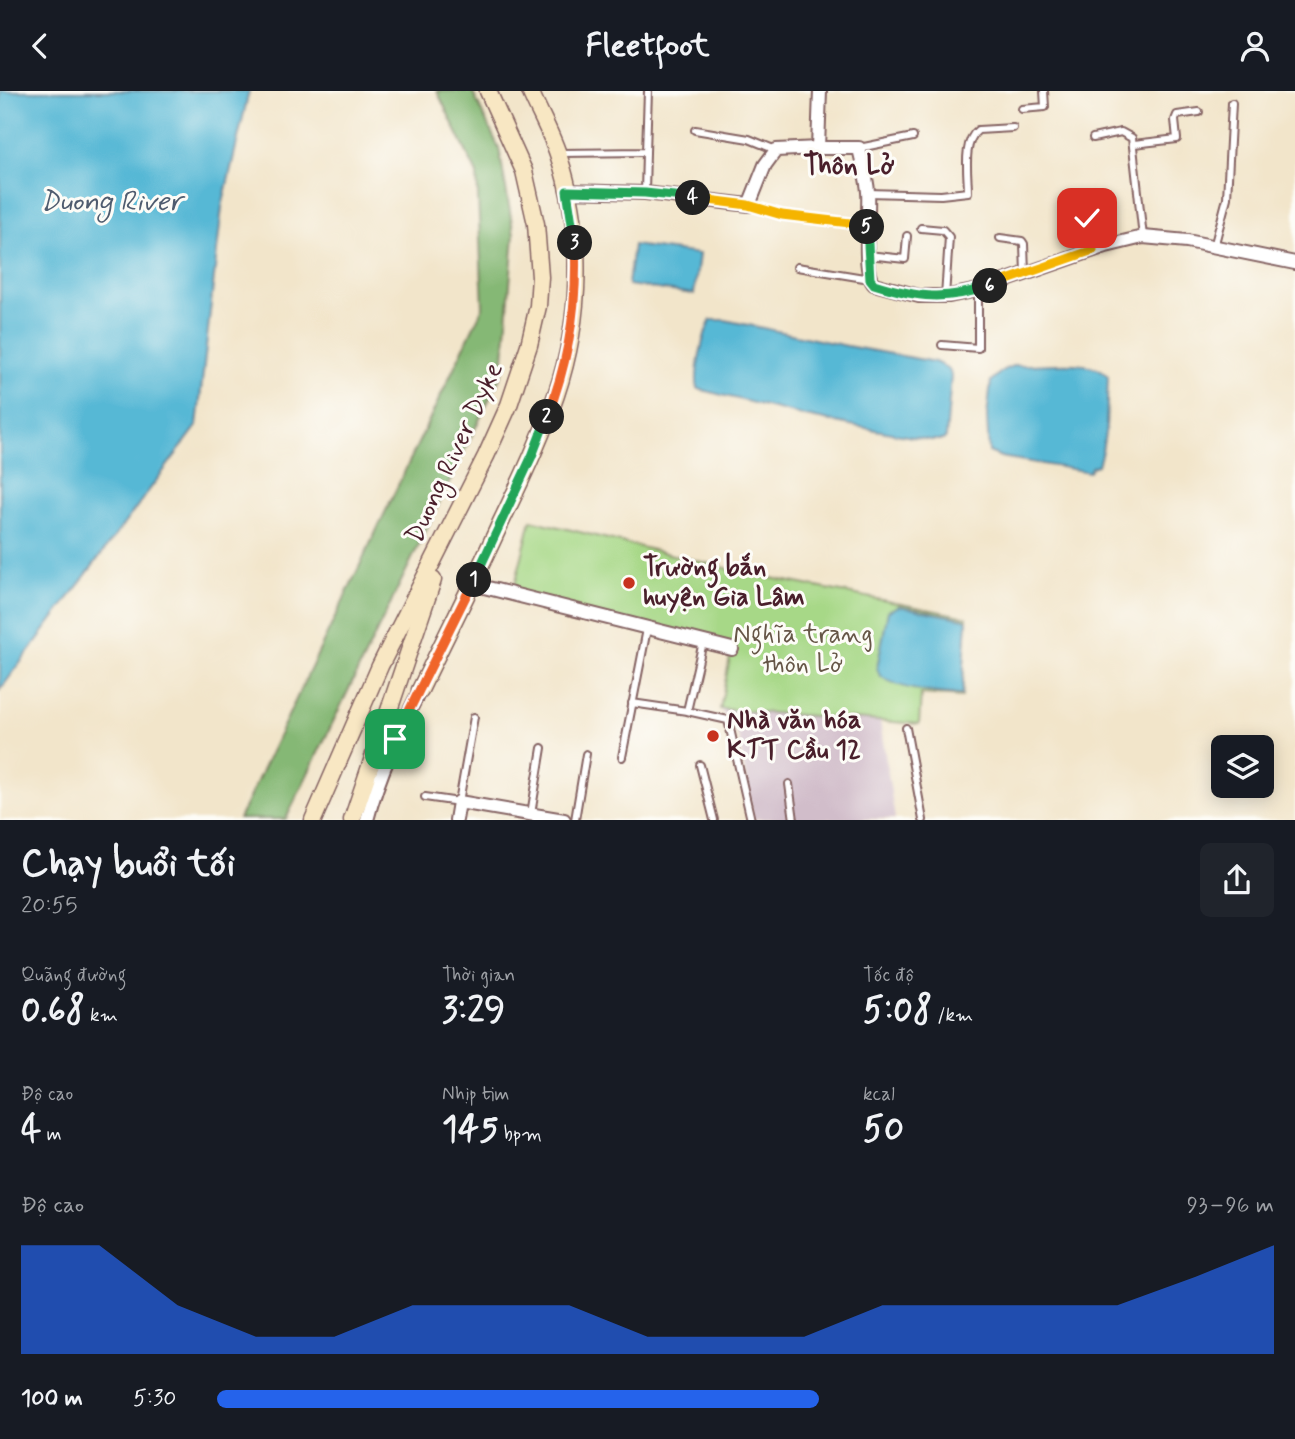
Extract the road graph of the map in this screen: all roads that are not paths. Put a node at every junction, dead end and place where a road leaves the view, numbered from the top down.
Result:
1 (488, 91) edge
2 (530, 91) edge
3 (648, 91) edge
4 (820, 91) edge
5 (1044, 91) edge
6 (1232, 103) dead end
7 (1022, 109) dead end
8 (1199, 111) dead end
9 (1013, 128) dead end
10 (695, 130) dead end
11 (913, 137) dead end
12 (1093, 138) dead end
13 (1134, 144) junction
14 (818, 148) junction
15 (859, 148) junction
16 (776, 149) junction
17 (646, 152) junction
18 (558, 153) junction
19 (567, 191) junction
20 (645, 193) junction
21 (868, 193) junction
22 (1086, 202) dead end
23 (748, 205) junction
24 (867, 225) junction
25 (921, 228) dead end
26 (907, 236) dead end
27 (1143, 237) junction
28 (1000, 238) dead end
29 (1214, 247) junction
30 (1093, 250) junction
31 (868, 255) junction
32 (1295, 263) edge
33 (797, 267) dead end
34 (1025, 274) junction
35 (870, 279) junction
36 (978, 290) junction
37 (946, 297) junction
38 (942, 345) dead end
39 (449, 533) junction
40 (472, 584) junction
41 (648, 629) junction
42 (703, 642) junction
43 (732, 649) dead end
44 (419, 690) joint
45 (632, 703) junction
46 (687, 711) junction
47 (474, 717) dead end
48 (906, 728) dead end
49 (542, 748) dead end
50 (586, 754) dead end
51 (622, 757) dead end
52 (700, 765) dead end
53 (789, 784) dead end
54 (425, 797) dead end
55 (458, 802) junction
56 (531, 814) junction
57 (313, 820) edge
58 (352, 820) edge
59 (367, 820) edge
60 (456, 820) edge
61 (564, 820) edge
62 (575, 820) edge
63 (713, 820) edge
64 (751, 820) edge
65 (794, 820) edge
66 (923, 820) edge

1 - 39 main road, Duong River Dyke
2 - 18 main road
3 - 17 lane
4 - 14 street
5 - 7 lane
6 - 29 lane
8 - 13 lane
9 - 21 lane
10 - 16 lane
11 - 15 lane
12 - 13 lane
13 - 27 lane
14 - 15 street
14 - 16 street
15 - 21 street
16 - 23 street
17 - 18 lane
17 - 20 lane
18 - 19 main road
19 - 20 street
19 - 40 main road
20 - 23 street
21 - 24 street
22 - 30 lane
23 - 24 lane
24 - 31 street
25 - 37 lane
26 - 31 lane
27 - 29 street
27 - 30 street
28 - 34 lane
29 - 32 street
30 - 34 street
31 - 35 street
33 - 35 lane
34 - 36 street
35 - 37 street
36 - 37 street
36 - 38 lane
39 - 57 main road, Duong River Dyke
39 - 58 main road
40 - 41 street
40 - 44 main road
41 - 42 street
41 - 45 lane
42 - 43 street
42 - 46 lane
44 - 59 street
45 - 46 lane
45 - 51 lane
46 - 64 lane
47 - 55 lane
48 - 66 lane
49 - 56 lane
50 - 62 lane
52 - 63 lane
53 - 65 lane
54 - 55 lane
55 - 56 street
55 - 60 street
56 - 61 street

